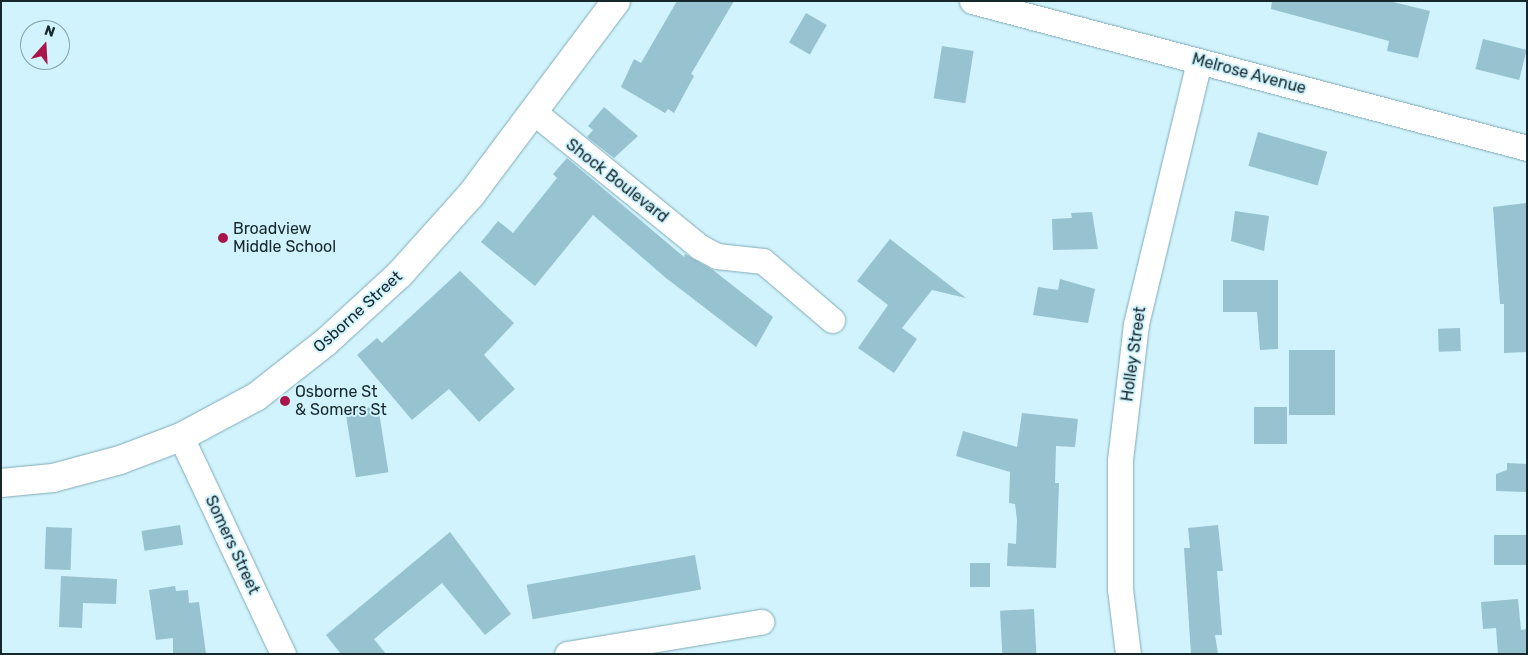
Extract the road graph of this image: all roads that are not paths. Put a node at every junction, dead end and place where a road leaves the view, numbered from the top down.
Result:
1 (616, 1) edge
2 (972, 1) edge
3 (1199, 61) junction
4 (535, 113) junction
5 (1527, 148) edge
6 (832, 320) dead end
7 (181, 437) junction
8 (1, 483) edge
9 (760, 622) dead end
10 (283, 654) edge
11 (567, 654) edge
12 (1128, 654) edge

1 - 4 main road, Osborne Street
2 - 3 street, Melrose Avenue
3 - 5 street, Melrose Avenue
3 - 12 street, Holley Street
4 - 6 street, Shock Boulevard
4 - 7 main road, Osborne Street
7 - 8 main road, Osborne Street
7 - 10 street, Somers Street
9 - 11 street

